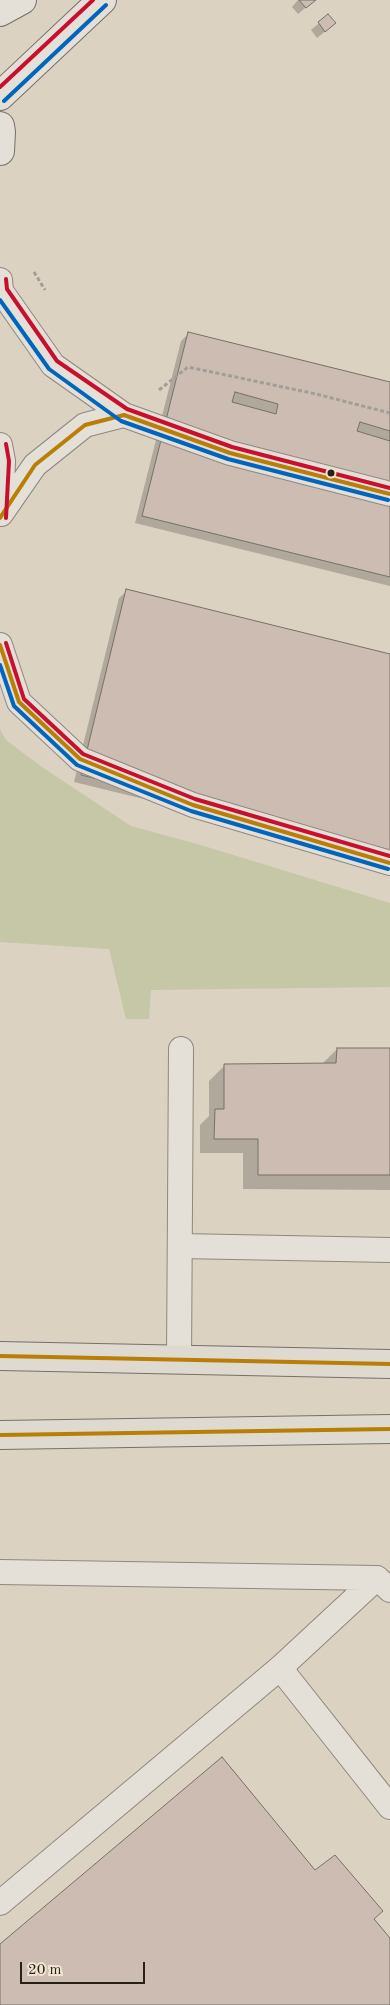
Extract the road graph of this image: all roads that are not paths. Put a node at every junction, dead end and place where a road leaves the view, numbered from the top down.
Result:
1 (22, 0) edge
2 (102, 0) edge
3 (0, 12) edge
4 (0, 96) edge
5 (0, 126) edge
6 (0, 151) edge
7 (0, 280) edge
8 (124, 415) junction
9 (0, 445) edge
10 (390, 494) edge
11 (0, 516) edge
12 (0, 645) edge
13 (390, 863) edge
14 (181, 1049) dead end
15 (180, 1246) junction
16 (390, 1250) edge
17 (0, 1356) edge
18 (179, 1361) junction
19 (390, 1364) edge
20 (390, 1429) edge
21 (0, 1435) edge
22 (0, 1572) edge
23 (384, 1584) edge
24 (280, 1668) junction
25 (388, 1800) edge
26 (0, 1903) edge

1 - 3 main road
2 - 4 main road
5 - 6 main road
7 - 8 lane
8 - 10 lane
8 - 11 lane
9 - 11 lane
12 - 13 lane
14 - 15 lane
15 - 16 lane
15 - 18 lane
17 - 18 highway
18 - 19 highway
20 - 21 highway
22 - 23 lane
23 - 24 lane
24 - 25 lane
24 - 26 lane

